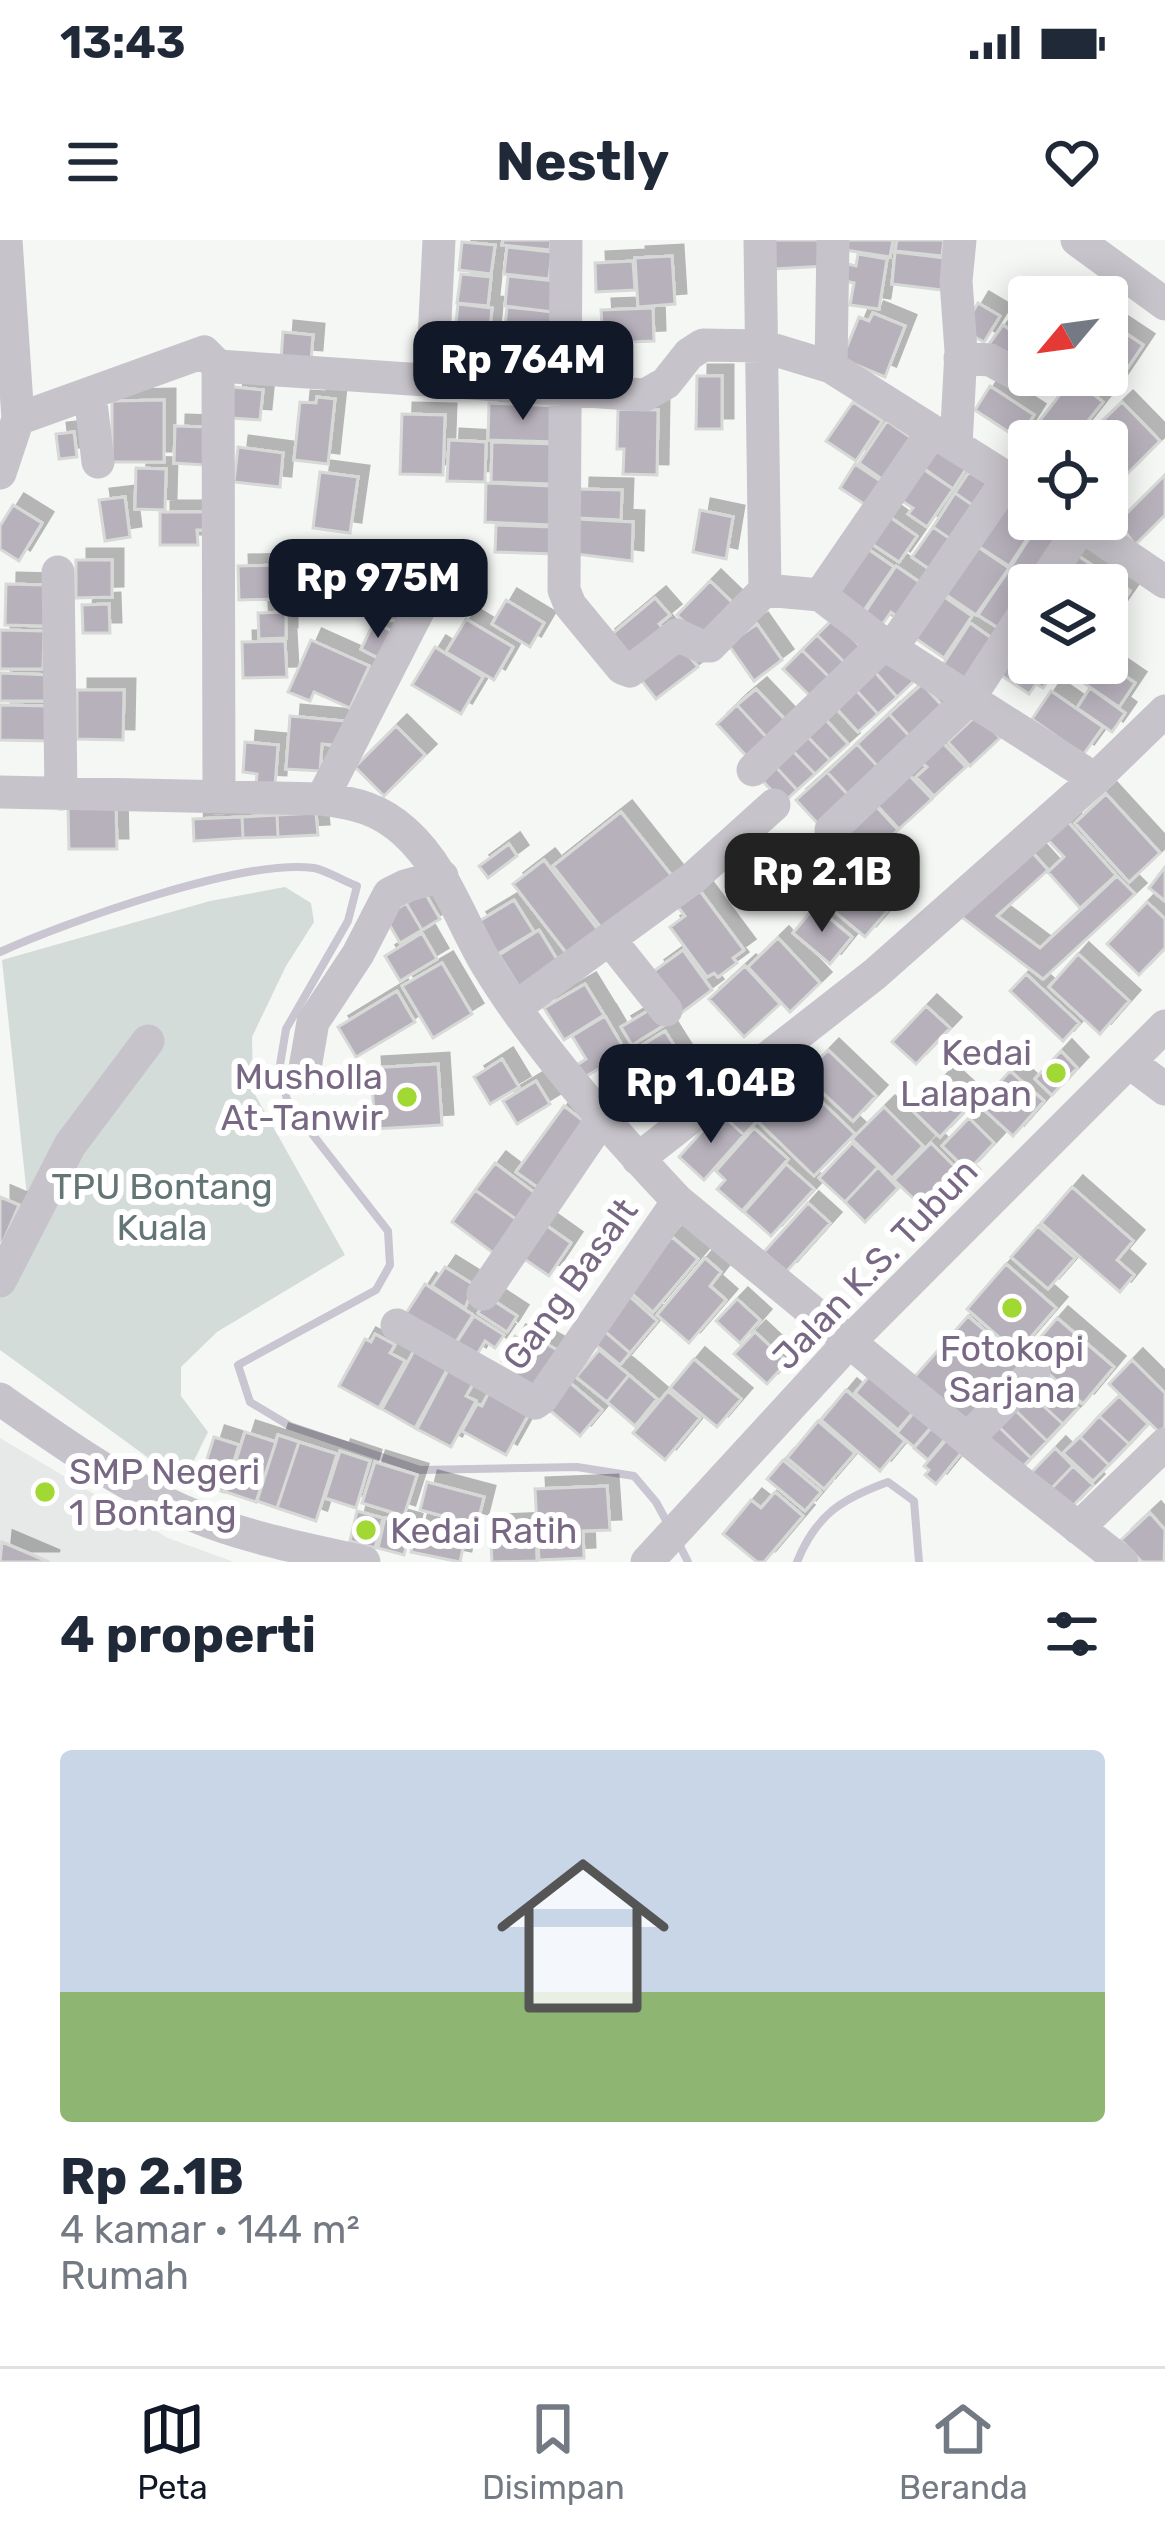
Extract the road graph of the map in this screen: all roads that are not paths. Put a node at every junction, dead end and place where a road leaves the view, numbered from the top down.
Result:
1 (6, 240) edge
2 (439, 240) edge
3 (566, 240) edge
4 (760, 240) edge
5 (833, 240) edge
6 (960, 240) edge
7 (1078, 240) edge
8 (1121, 253) edge
9 (1165, 304) edge
10 (762, 346) junction
11 (961, 358) junction
12 (218, 366) junction
13 (831, 367) junction
14 (1008, 368) edge
15 (432, 380) junction
16 (568, 392) junction
17 (89, 394) junction
18 (18, 418) junction
19 (944, 439) junction
20 (98, 462) dead end
21 (0, 473) edge
22 (1008, 479) edge
23 (1008, 500) edge
24 (1103, 540) edge
25 (58, 572) dead end
26 (436, 576) dead end
27 (1165, 582) edge
28 (765, 590) junction
29 (820, 595) junction
30 (1008, 638) edge
31 (888, 647) junction
32 (968, 700) junction
33 (1165, 711) edge
34 (753, 770) dead end
35 (1095, 779) junction
36 (0, 792) edge
37 (62, 794) junction
38 (219, 799) junction
39 (322, 799) junction
40 (774, 805) dead end
41 (831, 830) dead end
42 (442, 876) junction
43 (611, 941) junction
44 (517, 1007) junction
45 (667, 1010) dead end
46 (1165, 1026) edge
47 (148, 1041) dead end
48 (1129, 1062) junction
49 (304, 1068) dead end
50 (1165, 1088) edge
51 (604, 1116) junction
52 (638, 1159) junction
53 (678, 1201) junction
54 (0, 1281) edge
55 (484, 1294) dead end
56 (397, 1325) dead end
57 (851, 1340) junction
58 (1034, 1372) dead end
59 (0, 1399) edge
60 (967, 1439) junction
61 (1165, 1444) edge
62 (1078, 1528) junction
63 (277, 1553) edge
64 (364, 1562) edge
65 (647, 1562) edge
66 (1122, 1562) edge

1 - 18 street
2 - 15 street
3 - 16 street
4 - 10 street
5 - 13 street
6 - 11 street
7 - 8 street
8 - 9 street
10 - 13 street
10 - 16 street
10 - 28 street
11 - 14 street
11 - 19 street
12 - 15 street
12 - 17 street
12 - 38 street
13 - 19 street
15 - 16 street
16 - 28 street
17 - 18 street
17 - 20 street
18 - 21 street
19 - 22 street
19 - 29 street
23 - 31 street
24 - 27 street
25 - 37 street
26 - 39 street
28 - 29 street
29 - 31 street
30 - 32 street
31 - 32 street
31 - 34 street
32 - 35 street
32 - 41 street
33 - 35 street
35 - 52 street
36 - 37 street
37 - 38 street
38 - 39 street
39 - 42 street
40 - 43 street
42 - 44 street
42 - 49 street
43 - 44 street
43 - 45 street
44 - 51 street
46 - 48 street, Jalan K.S. Tubun
47 - 54 street
48 - 50 street
48 - 57 street, Jalan K.S. Tubun
51 - 52 street
51 - 55 street
52 - 53 street
53 - 56 street, Gang Basalt
53 - 57 street
57 - 60 street
57 - 65 street, Jalan K.S. Tubun
58 - 60 street
59 - 63 street
60 - 62 street
61 - 62 street
62 - 66 street
63 - 64 street

